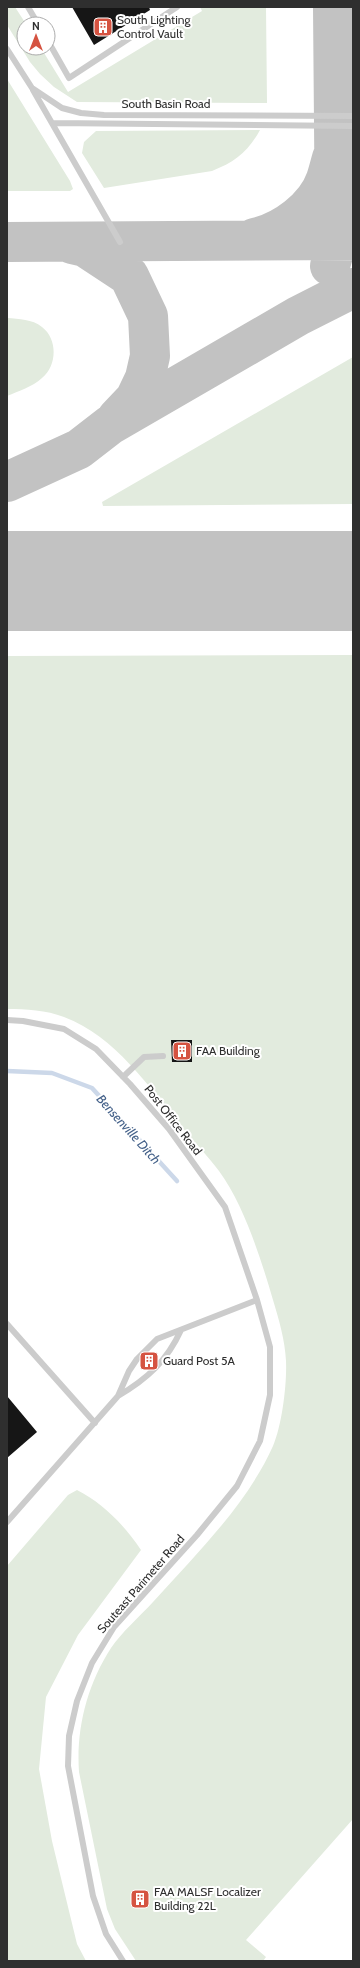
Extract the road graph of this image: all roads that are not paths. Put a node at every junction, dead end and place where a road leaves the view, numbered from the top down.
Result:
1 (28, 7) edge
2 (177, 7) edge
3 (33, 16) edge
4 (7, 49) edge
5 (56, 54) edge
6 (32, 88) junction
7 (353, 116) edge
8 (53, 123) junction
9 (353, 126) edge
10 (120, 242) dead end
11 (7, 1020) edge
12 (163, 1056) dead end
13 (123, 1077) junction
14 (257, 1300) junction
15 (7, 1324) edge
16 (181, 1330) junction
17 (118, 1396) junction
18 (95, 1423) junction
19 (7, 1522) edge
20 (123, 1961) edge

1 - 3 lane
2 - 5 lane
4 - 6 lane, South Basin Road
6 - 7 lane, South Basin Road
6 - 8 lane
8 - 9 lane
8 - 10 lane
11 - 13 lane, Post Office Road
12 - 13 lane
13 - 14 lane, Post Office Road
14 - 16 lane
14 - 20 lane, Souteast Parimeter Road
15 - 18 lane
16 - 17 lane
16 - 17 lane
17 - 18 lane
18 - 19 lane

